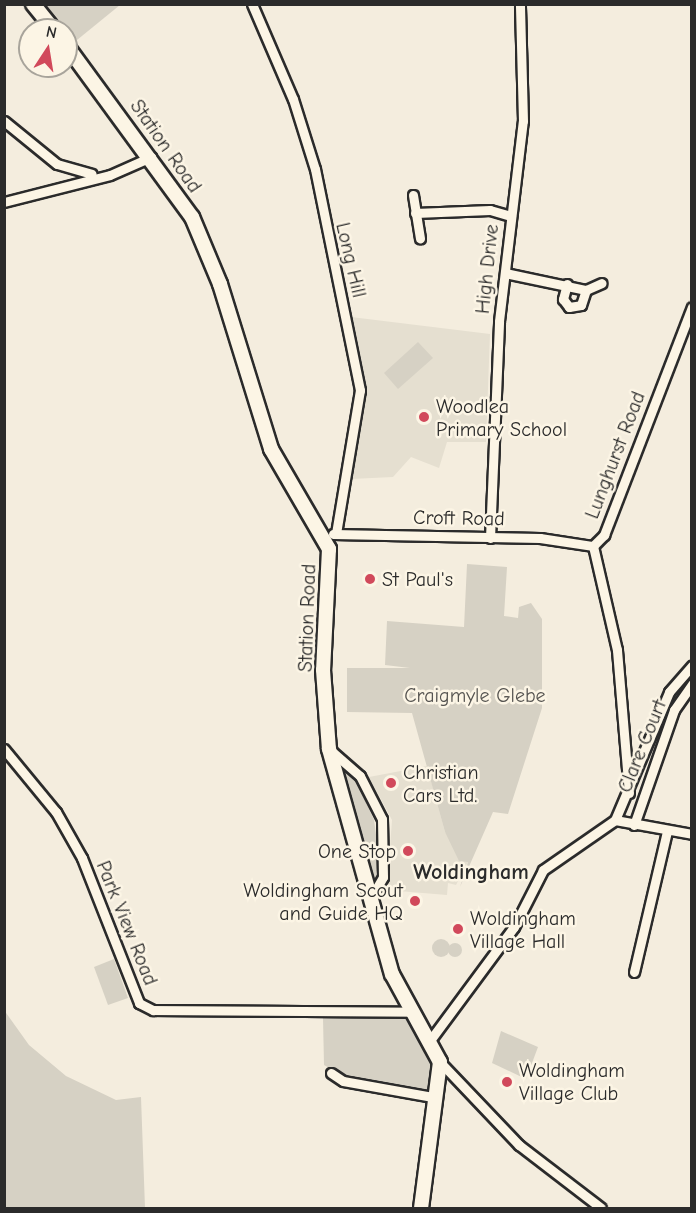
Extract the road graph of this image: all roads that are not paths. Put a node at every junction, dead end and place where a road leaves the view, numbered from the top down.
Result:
1 (33, 4) edge
2 (252, 4) edge
3 (520, 4) edge
4 (44, 18) edge
5 (78, 61) edge
6 (4, 121) edge
7 (151, 157) junction
8 (110, 175) junction
9 (413, 195) dead end
10 (4, 202) edge
11 (415, 213) junction
12 (511, 216) junction
13 (420, 238) dead end
14 (505, 273) junction
15 (602, 283) dead end
16 (567, 284) junction
17 (586, 290) junction
18 (692, 307) edge
19 (330, 535) junction
20 (490, 538) junction
21 (593, 546) junction
22 (692, 666) edge
23 (692, 684) edge
24 (4, 749) edge
25 (328, 749) junction
26 (629, 793) junction
27 (615, 820) junction
28 (634, 825) junction
29 (668, 831) junction
30 (692, 834) edge
31 (371, 898) junction
32 (634, 972) dead end
33 (414, 1012) junction
34 (431, 1039) junction
35 (440, 1062) junction
36 (331, 1073) dead end
37 (434, 1097) junction
38 (421, 1209) edge
39 (601, 1209) edge

1 - 4 street
2 - 19 street, Long Hill
3 - 12 street, High Drive
5 - 7 street, Station Road
6 - 8 street
7 - 8 street
7 - 19 street, Station Road
8 - 10 street
9 - 11 street
11 - 12 street
11 - 13 street
12 - 14 street, High Drive
14 - 16 street
14 - 20 street, High Drive
15 - 17 street
16 - 17 street
16 - 17 street
18 - 21 street, Lunghurst Road
19 - 20 street, Croft Road
19 - 25 street, Station Road
20 - 21 street, Croft Road
21 - 26 street, Lunghurst Road
22 - 26 street
23 - 28 street, Clare Court
24 - 33 street, Park View Road
25 - 31 street, Station Road
25 - 31 street
26 - 27 street
27 - 28 street
27 - 34 street
28 - 29 street
29 - 30 street
29 - 32 street
31 - 33 street, Station Road
33 - 34 street, Station Road
34 - 35 street, Station Road
35 - 37 street
35 - 39 street
36 - 37 street
37 - 38 street

